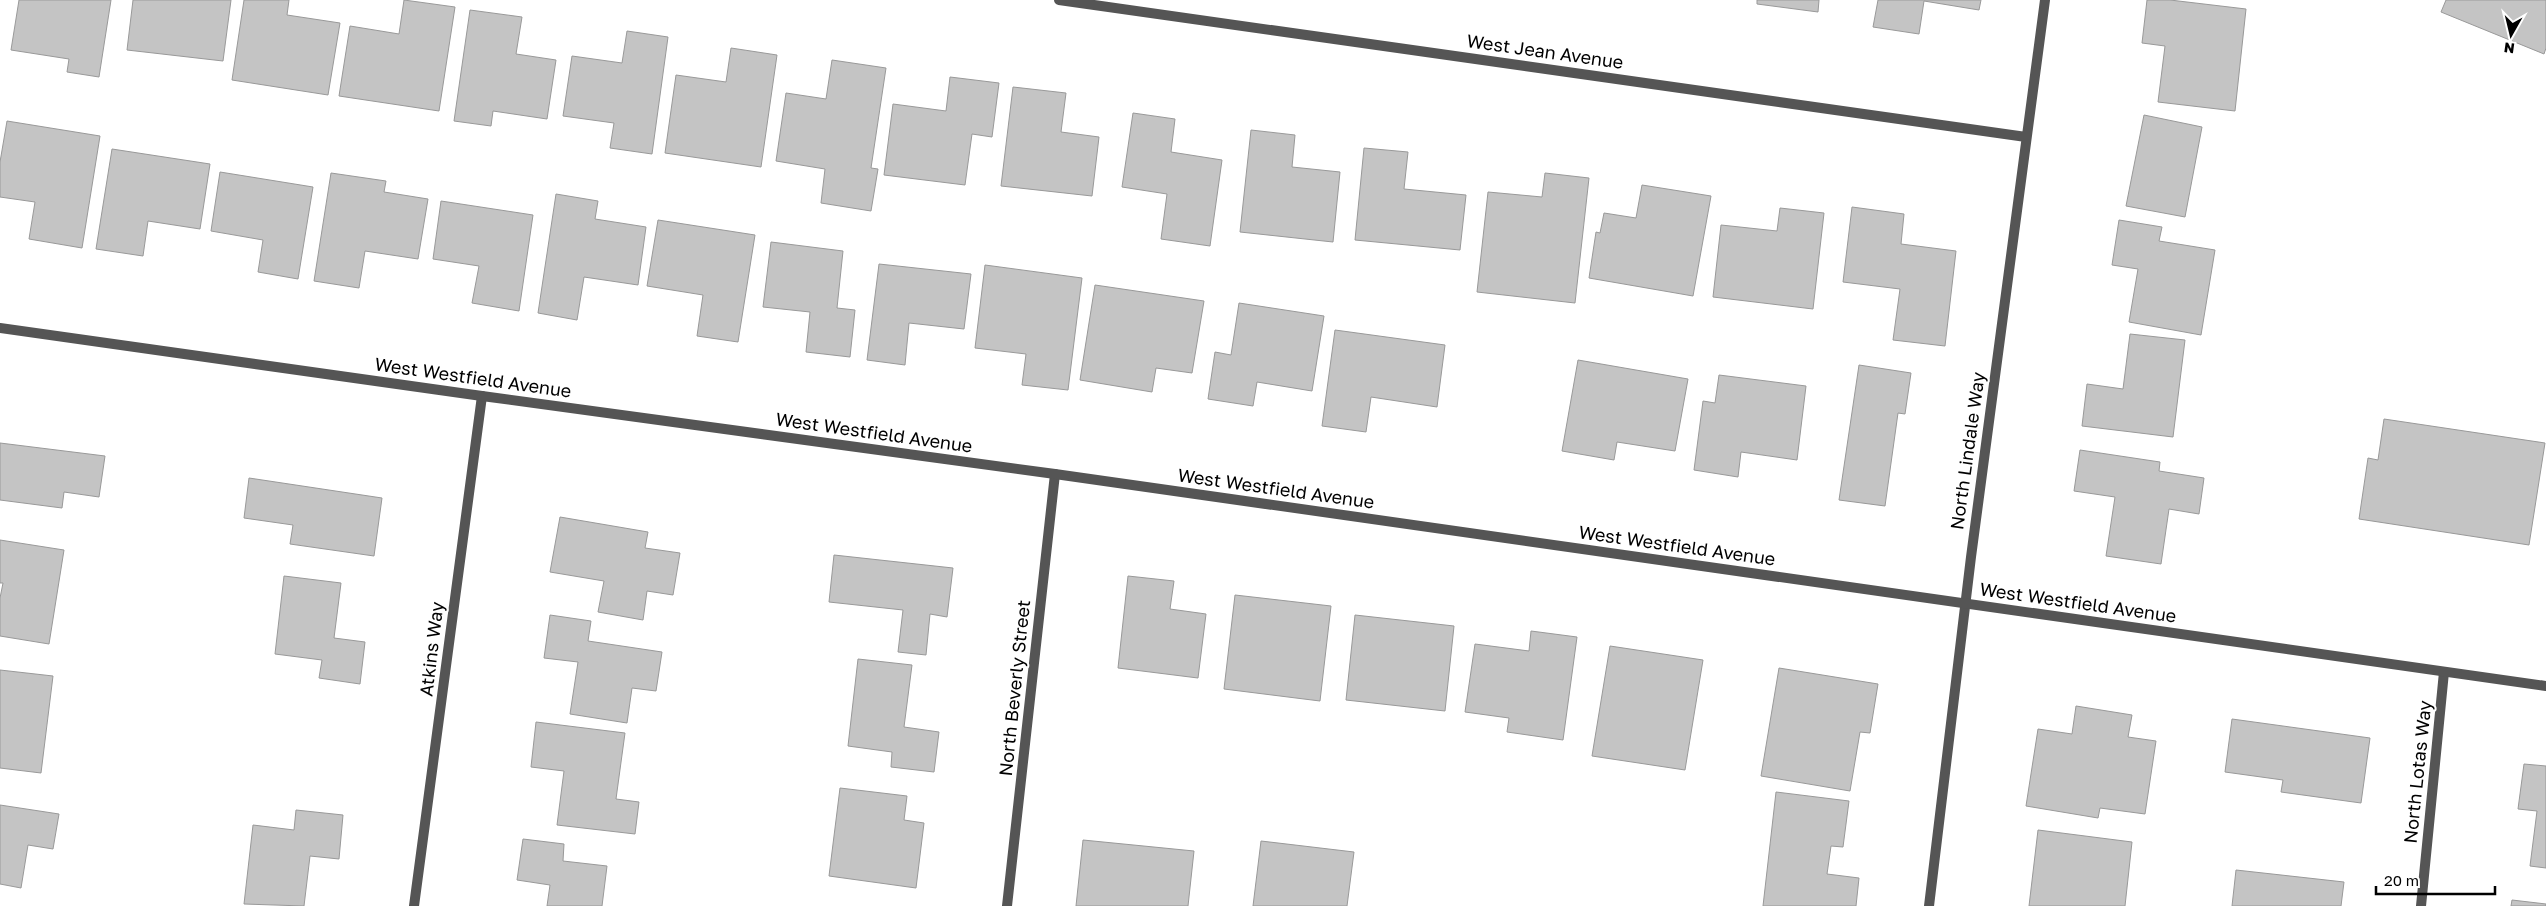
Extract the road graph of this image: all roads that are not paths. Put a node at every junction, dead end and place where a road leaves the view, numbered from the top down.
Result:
1 (1059, 0) edge
2 (2045, 0) edge
3 (2026, 136) junction
4 (0, 328) edge
5 (482, 396) junction
6 (1055, 474) junction
7 (1965, 603) junction
8 (2444, 672) junction
9 (2546, 686) edge
10 (414, 906) edge
11 (1006, 906) edge
12 (1929, 906) edge
13 (2421, 906) edge

1 - 3 street, West Jean Avenue
2 - 3 street, North Lindale Way
3 - 7 street, North Lindale Way
4 - 5 street, West Westfield Avenue
5 - 6 street, West Westfield Avenue
5 - 10 street, Atkins Way
6 - 7 street, West Westfield Avenue
6 - 11 street, North Beverly Street
7 - 8 street, West Westfield Avenue
7 - 12 street, North Lindale Way
8 - 9 street, West Westfield Avenue
8 - 13 street, North Lotas Way

